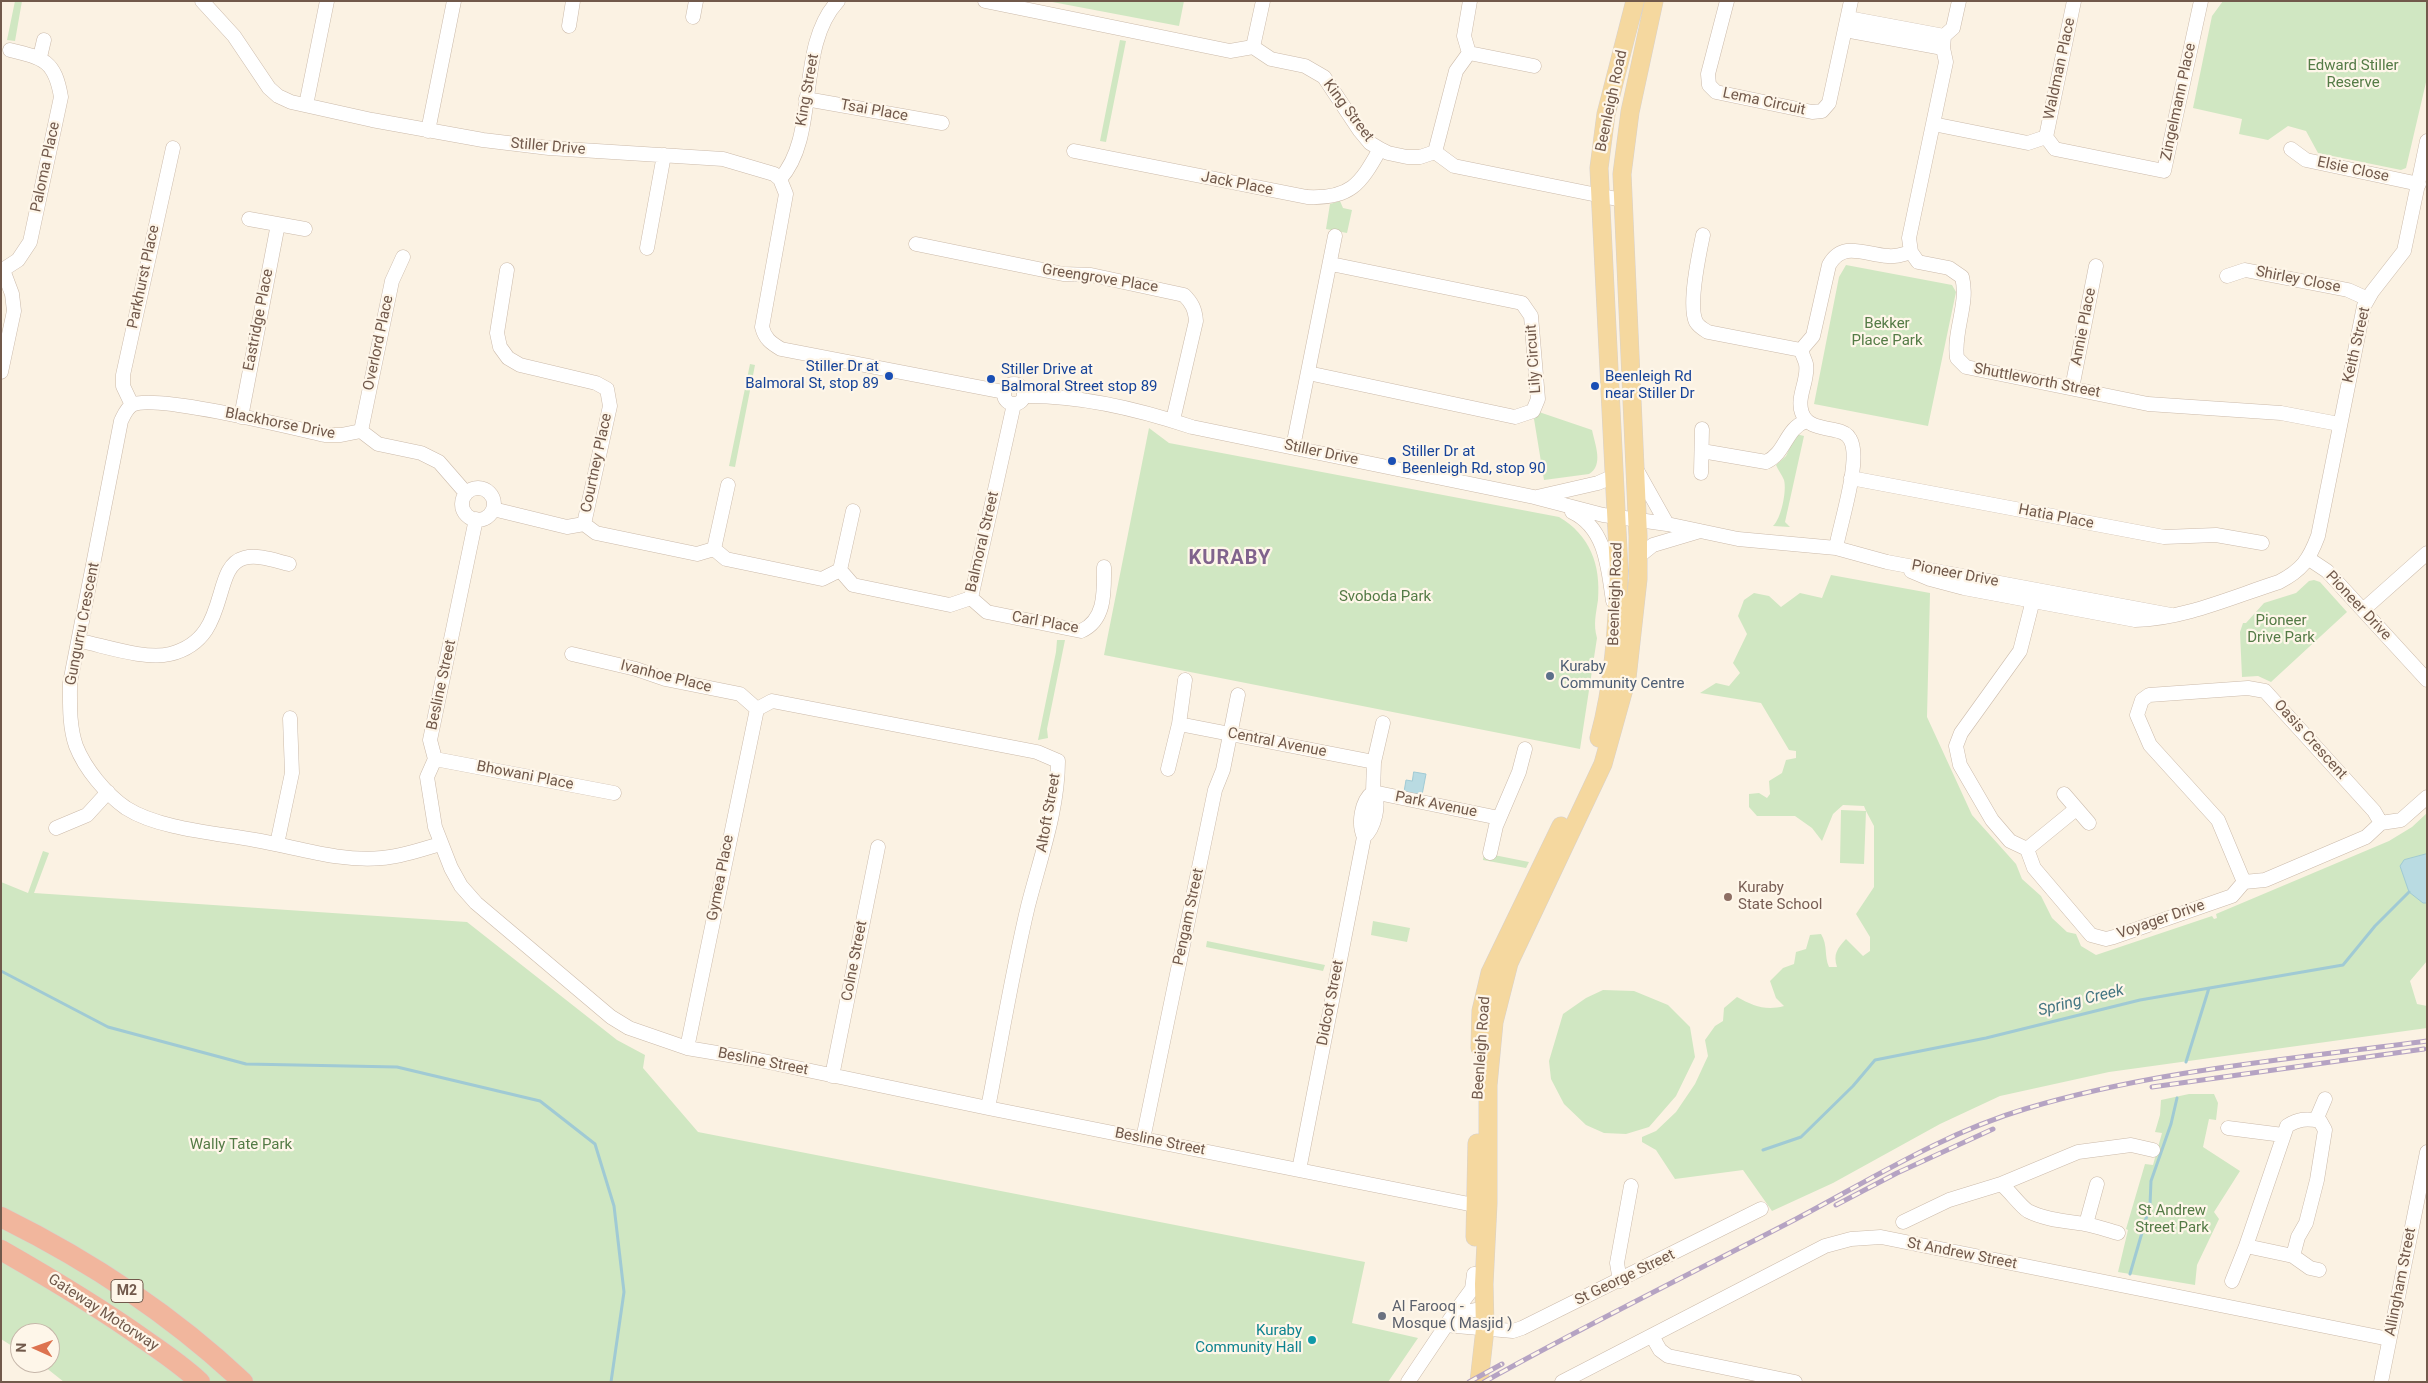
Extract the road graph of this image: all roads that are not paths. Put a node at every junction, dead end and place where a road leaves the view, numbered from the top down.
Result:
1 (202, 1) edge
2 (327, 1) edge
3 (454, 1) edge
4 (573, 1) edge
5 (696, 1) edge
6 (838, 1) edge
7 (985, 1) edge
8 (1263, 1) edge
9 (1470, 1) edge
10 (1635, 1) edge
11 (1654, 1) edge
12 (1727, 1) edge
13 (1851, 1) edge
14 (1959, 1) edge
15 (2074, 1) edge
16 (2201, 1) edge
17 (693, 17) dead end
18 (1846, 24) junction
19 (569, 26) dead end
20 (44, 40) dead end
21 (1943, 42) junction
22 (1253, 47) junction
23 (10, 50) dead end
24 (1469, 53) junction
25 (40, 57) junction
26 (1534, 66) dead end
27 (806, 99) junction
28 (306, 105) junction
29 (942, 123) dead end
30 (1933, 124) junction
31 (428, 131) junction
32 (2046, 137) junction
33 (2427, 141) edge
34 (173, 148) dead end
35 (1380, 149) junction
36 (2291, 149) dead end
37 (1074, 151) dead end
38 (1435, 152) junction
39 (664, 155) junction
40 (780, 179) junction
41 (2418, 184) junction
42 (1599, 197) junction
43 (1622, 200) junction
44 (249, 219) dead end
45 (278, 224) junction
46 (305, 229) dead end
47 (1702, 235) dead end
48 (1335, 236) dead end
49 (916, 244) dead end
50 (647, 248) dead end
51 (1911, 252) junction
52 (402, 257) dead end
53 (1331, 264) junction
54 (2096, 266) dead end
55 (507, 270) dead end
56 (2, 271) edge
57 (2227, 276) dead end
58 (2368, 299) junction
59 (1801, 350) junction
60 (1, 372) edge
61 (1308, 373) junction
62 (2072, 388) junction
63 (1019, 400) junction
64 (132, 405) junction
65 (241, 417) junction
66 (1172, 420) junction
67 (1806, 421) junction
68 (2339, 424) junction
69 (1702, 429) dead end
70 (361, 431) junction
71 (1293, 447) junction
72 (1702, 451) junction
73 (1635, 466) junction
74 (1701, 473) dead end
75 (1614, 476) junction
76 (1851, 478) junction
77 (728, 485) dead end
78 (466, 493) junction
79 (1541, 499) junction
80 (493, 509) junction
81 (853, 511) dead end
82 (1617, 517) junction
83 (476, 519) junction
84 (1638, 520) junction
85 (584, 524) junction
86 (1668, 524) junction
87 (1700, 531) junction
88 (2262, 543) dead end
89 (1836, 548) junction
90 (714, 549) junction
91 (2427, 553) edge
92 (1638, 557) junction
93 (2309, 559) junction
94 (1887, 562) junction
95 (289, 564) dead end
96 (1104, 567) dead end
97 (840, 570) junction
98 (972, 598) junction
99 (2033, 600) junction
100 (2363, 610) junction
101 (2170, 615) junction
102 (1617, 629) junction
103 (80, 641) junction
104 (572, 654) dead end
105 (1185, 680) dead end
106 (2427, 680) edge
107 (1238, 695) dead end
108 (757, 708) junction
109 (290, 718) dead end
110 (1383, 723) dead end
111 (1179, 724) junction
112 (1231, 734) junction
113 (1525, 749) dead end
114 (436, 760) junction
115 (1374, 762) junction
116 (1168, 769) dead end
117 (108, 792) junction
118 (1373, 792) junction
119 (614, 793) dead end
120 (2064, 794) dead end
121 (2427, 797) edge
122 (2076, 809) junction
123 (1499, 818) junction
124 (2381, 822) junction
125 (2089, 823) dead end
126 (56, 828) dead end
127 (277, 844) junction
128 (441, 844) junction
129 (878, 847) dead end
130 (2028, 849) junction
131 (1490, 853) dead end
132 (2244, 882) junction
133 (687, 1048) junction
134 (832, 1076) junction
135 (2325, 1099) dead end
136 (988, 1108) junction
137 (2316, 1120) junction
138 (2228, 1128) dead end
139 (2283, 1135) junction
140 (1143, 1139) junction
141 (2153, 1150) dead end
142 (2427, 1152) edge
143 (1299, 1170) junction
144 (2001, 1184) junction
145 (2097, 1184) dead end
146 (1631, 1186) dead end
147 (1482, 1204) junction
148 (1762, 1209) dead end
149 (1, 1217) edge
150 (1903, 1222) dead end
151 (2086, 1224) junction
152 (2118, 1233) dead end
153 (2246, 1246) junction
154 (1, 1250) edge
155 (2293, 1256) junction
156 (2320, 1270) dead end
157 (1474, 1274) junction
158 (1620, 1281) junction
159 (2232, 1281) dead end
160 (1475, 1310) junction
161 (1449, 1320) junction
162 (1480, 1328) junction
163 (1652, 1336) junction
164 (2389, 1339) junction
165 (1479, 1378) edge
166 (200, 1382) edge
167 (242, 1382) edge
168 (1408, 1382) edge
169 (1562, 1382) edge
170 (1795, 1382) edge
171 (2380, 1382) edge

1 - 28 street, Stiller Drive
2 - 28 street
3 - 31 street
4 - 19 street
5 - 17 street
6 - 27 street, King Street
7 - 22 street
8 - 22 street
9 - 24 street
10 - 42 main road, Beenleigh Road
11 - 43 main road, Beenleigh Road
12 - 18 street, Lema Circuit
13 - 18 street, Lema Circuit
14 - 21 street
15 - 32 street, Waldman Place
16 - 32 street, Zingelmann Place
18 - 21 street
20 - 25 street
21 - 30 street
22 - 35 street, King Street
23 - 25 street
24 - 26 street
24 - 38 street
25 - 56 street, Paloma Place
27 - 29 street, Tsai Place
27 - 40 street, King Street
28 - 31 street, Stiller Drive
30 - 32 street
30 - 51 street
31 - 39 street, Stiller Drive
33 - 41 street, Keith Street
34 - 64 street, Parkhurst Place
35 - 37 street, Jack Place
35 - 38 street, King Street
36 - 41 street, Elsie Close
38 - 42 street
39 - 40 street, Stiller Drive
39 - 50 street
40 - 63 street
41 - 58 street, Keith Street
42 - 43 street
42 - 75 main road, Beenleigh Road
43 - 73 main road, Beenleigh Road
44 - 45 street
45 - 46 street
45 - 65 street, Eastridge Place
47 - 59 street
48 - 53 street
49 - 66 street, Greengrove Place
51 - 59 street
51 - 62 street, Shuttleworth Street
52 - 70 street, Overlord Place
53 - 61 street
53 - 61 street, Lily Circuit
54 - 62 street, Annie Place
55 - 85 street, Courtney Place
56 - 60 street
57 - 58 street, Shirley Close
58 - 68 street, Keith Street
59 - 67 street
61 - 71 street
62 - 68 street, Shuttleworth Street
63 - 66 street, Stiller Drive
63 - 98 street, Balmoral Street
64 - 65 street, Blackhorse Drive
64 - 103 street, Gungurru Crescent
65 - 70 street, Blackhorse Drive
66 - 71 street, Stiller Drive
67 - 72 street
67 - 76 street
68 - 93 street, Keith Street
69 - 72 street
70 - 78 street
71 - 79 street, Stiller Drive
72 - 74 street
73 - 84 main road, Beenleigh Road
73 - 86 street
75 - 79 street
75 - 82 main road, Beenleigh Road
76 - 88 street, Hatia Place
76 - 89 street
77 - 90 street
78 - 80 street
78 - 83 street
79 - 82 street, Stiller Drive
79 - 102 street
80 - 83 street
80 - 85 street
81 - 97 street
82 - 84 street, Pioneer Drive
82 - 102 main road, Beenleigh Road
83 - 114 street, Besline Street
84 - 86 street, Pioneer Drive
84 - 92 main road, Beenleigh Road
85 - 90 street
86 - 87 street, Pioneer Drive
87 - 89 street, Pioneer Drive
87 - 92 street
89 - 94 street, Pioneer Drive
90 - 97 street
91 - 100 street
92 - 147 main road, Beenleigh Road
93 - 100 street, Pioneer Drive
93 - 101 street, Pioneer Drive
94 - 99 street, Pioneer Drive
94 - 101 street, Pioneer Drive
95 - 103 street
96 - 98 street, Carl Place
97 - 98 street, Balmoral Street
99 - 101 street, Pioneer Drive
99 - 130 street
100 - 106 street, Pioneer Drive
102 - 147 main road, Beenleigh Road
103 - 117 street, Gungurru Crescent
104 - 108 street, Ivanhoe Place
105 - 111 street
107 - 112 street, Pengam Street
108 - 133 street, Gymea Place
108 - 136 street, Altoft Street
109 - 127 street
110 - 115 street, Didcot Street
111 - 112 street, Central Avenue
111 - 116 street
112 - 115 street, Central Avenue
112 - 140 street, Pengam Street
113 - 123 street, Park Avenue
114 - 119 street, Bhowani Place
114 - 128 street, Besline Street
115 - 118 street, Didcot Street
117 - 126 street
117 - 127 street, Gungurru Crescent
118 - 123 street, Park Avenue
118 - 143 street, Didcot Street
120 - 122 street
121 - 124 street
122 - 125 street
122 - 130 street
123 - 131 street, Park Avenue
124 - 132 street
124 - 132 street, Oasis Crescent
127 - 128 street, Gungurru Crescent
128 - 133 street, Besline Street
129 - 134 street, Colne Street
130 - 132 street, Voyager Drive
133 - 134 street, Besline Street
134 - 136 street, Besline Street
135 - 137 street
136 - 140 street, Besline Street
137 - 139 street
137 - 155 street
138 - 139 street
139 - 153 street
140 - 143 street, Besline Street
141 - 144 street
142 - 164 street, Allingham Street
143 - 147 street, Besline Street
144 - 150 street
144 - 151 street
145 - 151 street
146 - 158 street
147 - 157 main road, Beenleigh Road
147 - 162 main road, Beenleigh Road
148 - 158 street, St George Street
149 - 167 highway, Gateway Motorway / M2
151 - 152 street
153 - 155 street
153 - 159 street
154 - 166 highway, Gateway Motorway / M2
155 - 156 street
157 - 160 main road, Beenleigh Road
157 - 161 street
158 - 162 street, St George Street
160 - 161 street
160 - 162 main road, Beenleigh Road
161 - 162 street, St George Street
161 - 168 street
162 - 165 main road, Beenleigh Road
163 - 164 street, St Andrew Street
163 - 169 street, St Andrew Street
163 - 170 street
164 - 171 street, Allingham Street

